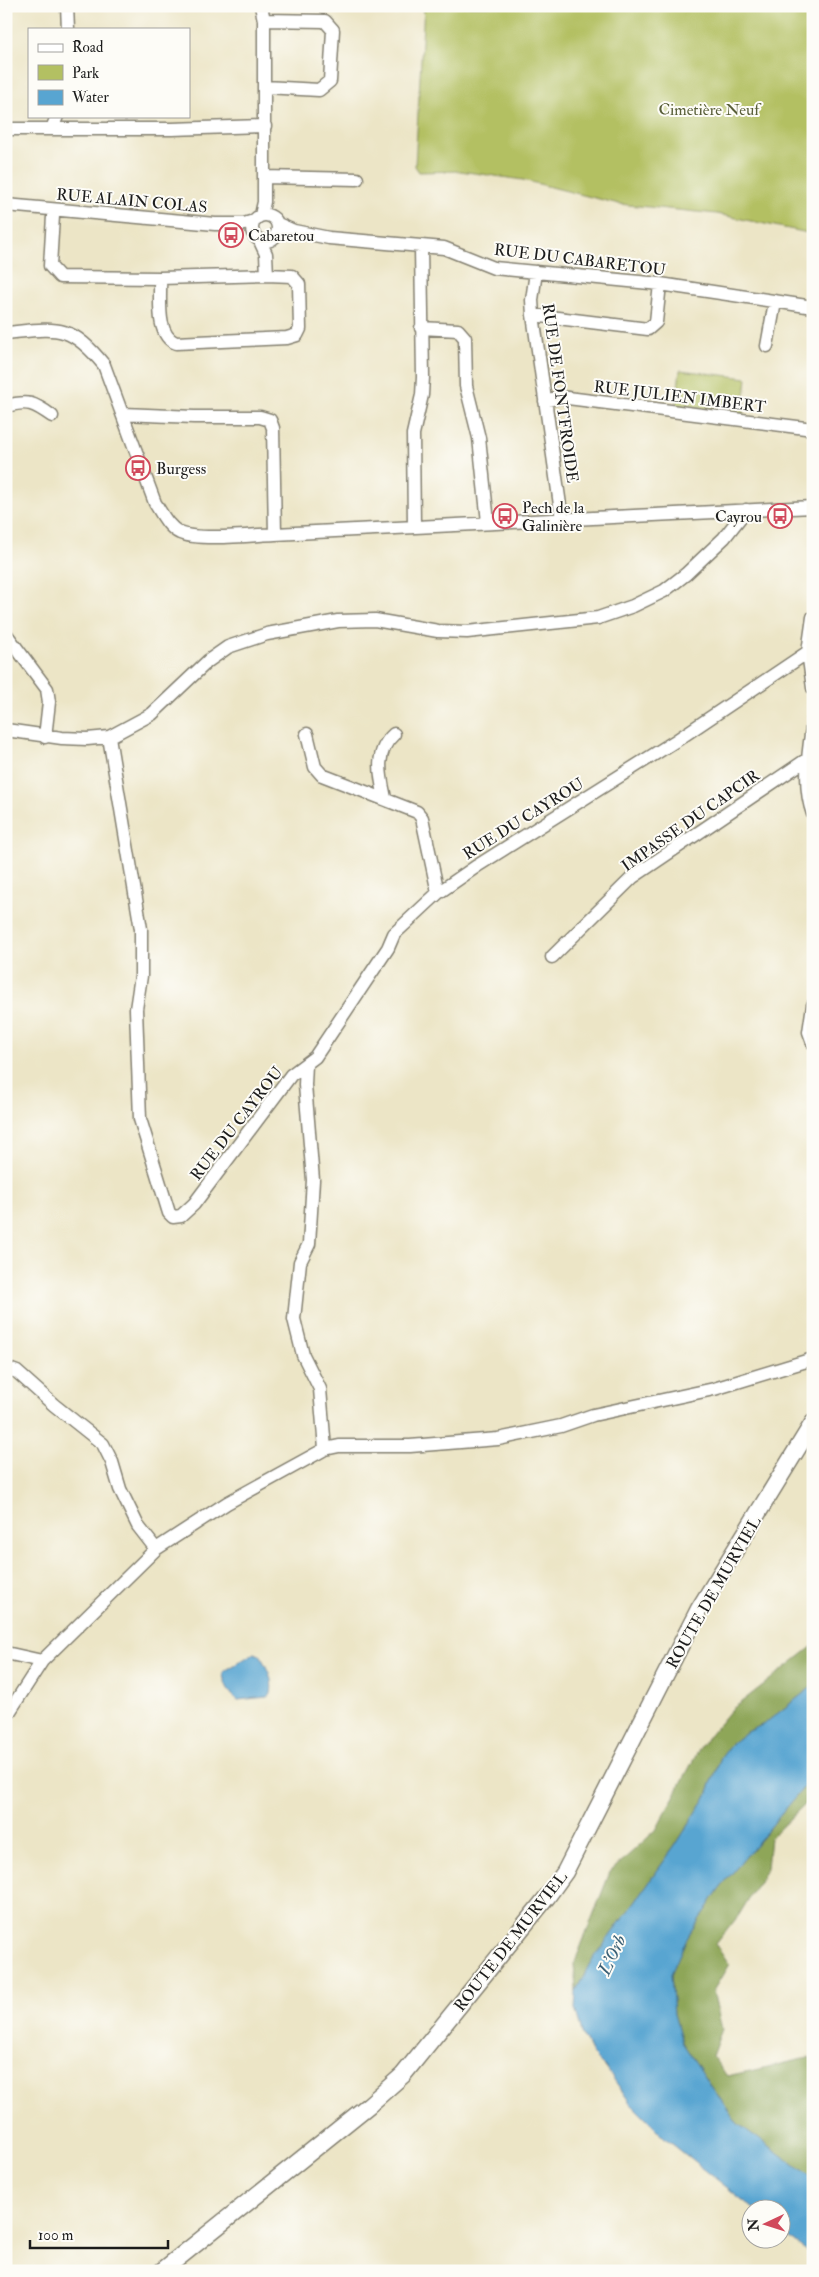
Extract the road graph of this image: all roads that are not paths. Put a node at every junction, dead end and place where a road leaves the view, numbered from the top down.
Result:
1 (68, 6) edge
2 (262, 6) edge
3 (264, 20) junction
4 (68, 28) edge
5 (265, 87) junction
6 (56, 118) edge
7 (265, 126) junction
8 (6, 129) edge
9 (52, 130) junction
10 (264, 177) junction
11 (357, 179) dead end
12 (6, 205) edge
13 (6, 212) edge
14 (53, 216) junction
15 (265, 228) junction
16 (421, 247) junction
17 (536, 272) junction
18 (267, 275) junction
19 (160, 278) junction
20 (660, 284) junction
21 (775, 302) junction
22 (813, 307) edge
23 (533, 314) junction
24 (421, 328) junction
25 (6, 332) edge
26 (767, 346) dead end
27 (545, 402) junction
28 (6, 406) edge
29 (124, 414) junction
30 (52, 416) dead end
31 (813, 429) edge
32 (813, 507) edge
33 (746, 510) junction
34 (712, 512) junction
35 (562, 519) junction
36 (488, 522) junction
37 (414, 526) junction
38 (275, 534) junction
39 (726, 535) junction
40 (813, 617) edge
41 (6, 634) edge
42 (808, 652) junction
43 (813, 688) edge
44 (813, 720) edge
45 (6, 730) edge
46 (307, 734) dead end
47 (394, 734) dead end
48 (45, 737) junction
49 (109, 737) junction
50 (809, 758) junction
51 (810, 774) edge
52 (385, 798) junction
53 (813, 814) edge
54 (438, 893) junction
55 (552, 958) dead end
56 (813, 1005) edge
57 (813, 1044) edge
58 (306, 1064) junction
59 (813, 1360) edge
60 (6, 1368) edge
61 (813, 1423) edge
62 (325, 1450) junction
63 (156, 1549) junction
64 (6, 1653) edge
65 (42, 1661) junction
66 (6, 1717) edge
67 (165, 2270) edge

1 - 4 street
2 - 3 street
3 - 5 street
3 - 5 street
5 - 7 street
6 - 9 street
7 - 9 street
7 - 10 street
8 - 9 street
10 - 11 street
10 - 15 street
12 - 15 street, RUE ALAIN COLAS
13 - 14 street, RUE ALAIN COLAS
14 - 15 street, RUE ALAIN COLAS
14 - 19 street
15 - 16 street, RUE DU CABARETOU
15 - 18 street
16 - 17 street, RUE DU CABARETOU
16 - 24 street
17 - 20 street, RUE DU CABARETOU
17 - 23 street, RUE DE FONTFROIDE
18 - 19 street
18 - 19 street
20 - 21 street, RUE DU CABARETOU
20 - 23 street
21 - 22 street, RUE DU CABARETOU
21 - 26 street
23 - 27 street, RUE DE FONTFROIDE
24 - 36 street
24 - 37 street
25 - 29 street
27 - 31 street, RUE JULIEN IMBERT
27 - 35 street, RUE DE FONTFROIDE
28 - 30 street
29 - 38 street
29 - 38 street
32 - 33 street
33 - 34 street
33 - 39 street
34 - 35 street
34 - 39 street
35 - 36 street
36 - 37 street
37 - 38 street
39 - 49 street
40 - 42 street
41 - 48 street
42 - 43 street
42 - 54 street, RUE DU CAYROU
44 - 50 street
45 - 48 street
46 - 52 street
47 - 52 street
48 - 49 street
49 - 58 street, RUE DU CAYROU
50 - 51 street
50 - 55 street, IMPASSE DU CAPCIR
51 - 53 street
52 - 54 street
54 - 58 street, RUE DU CAYROU
56 - 57 street
58 - 62 street
59 - 62 street
60 - 63 street
61 - 67 main road, ROUTE DE MURVIEL
62 - 63 street
63 - 65 street
64 - 65 street
65 - 66 street

